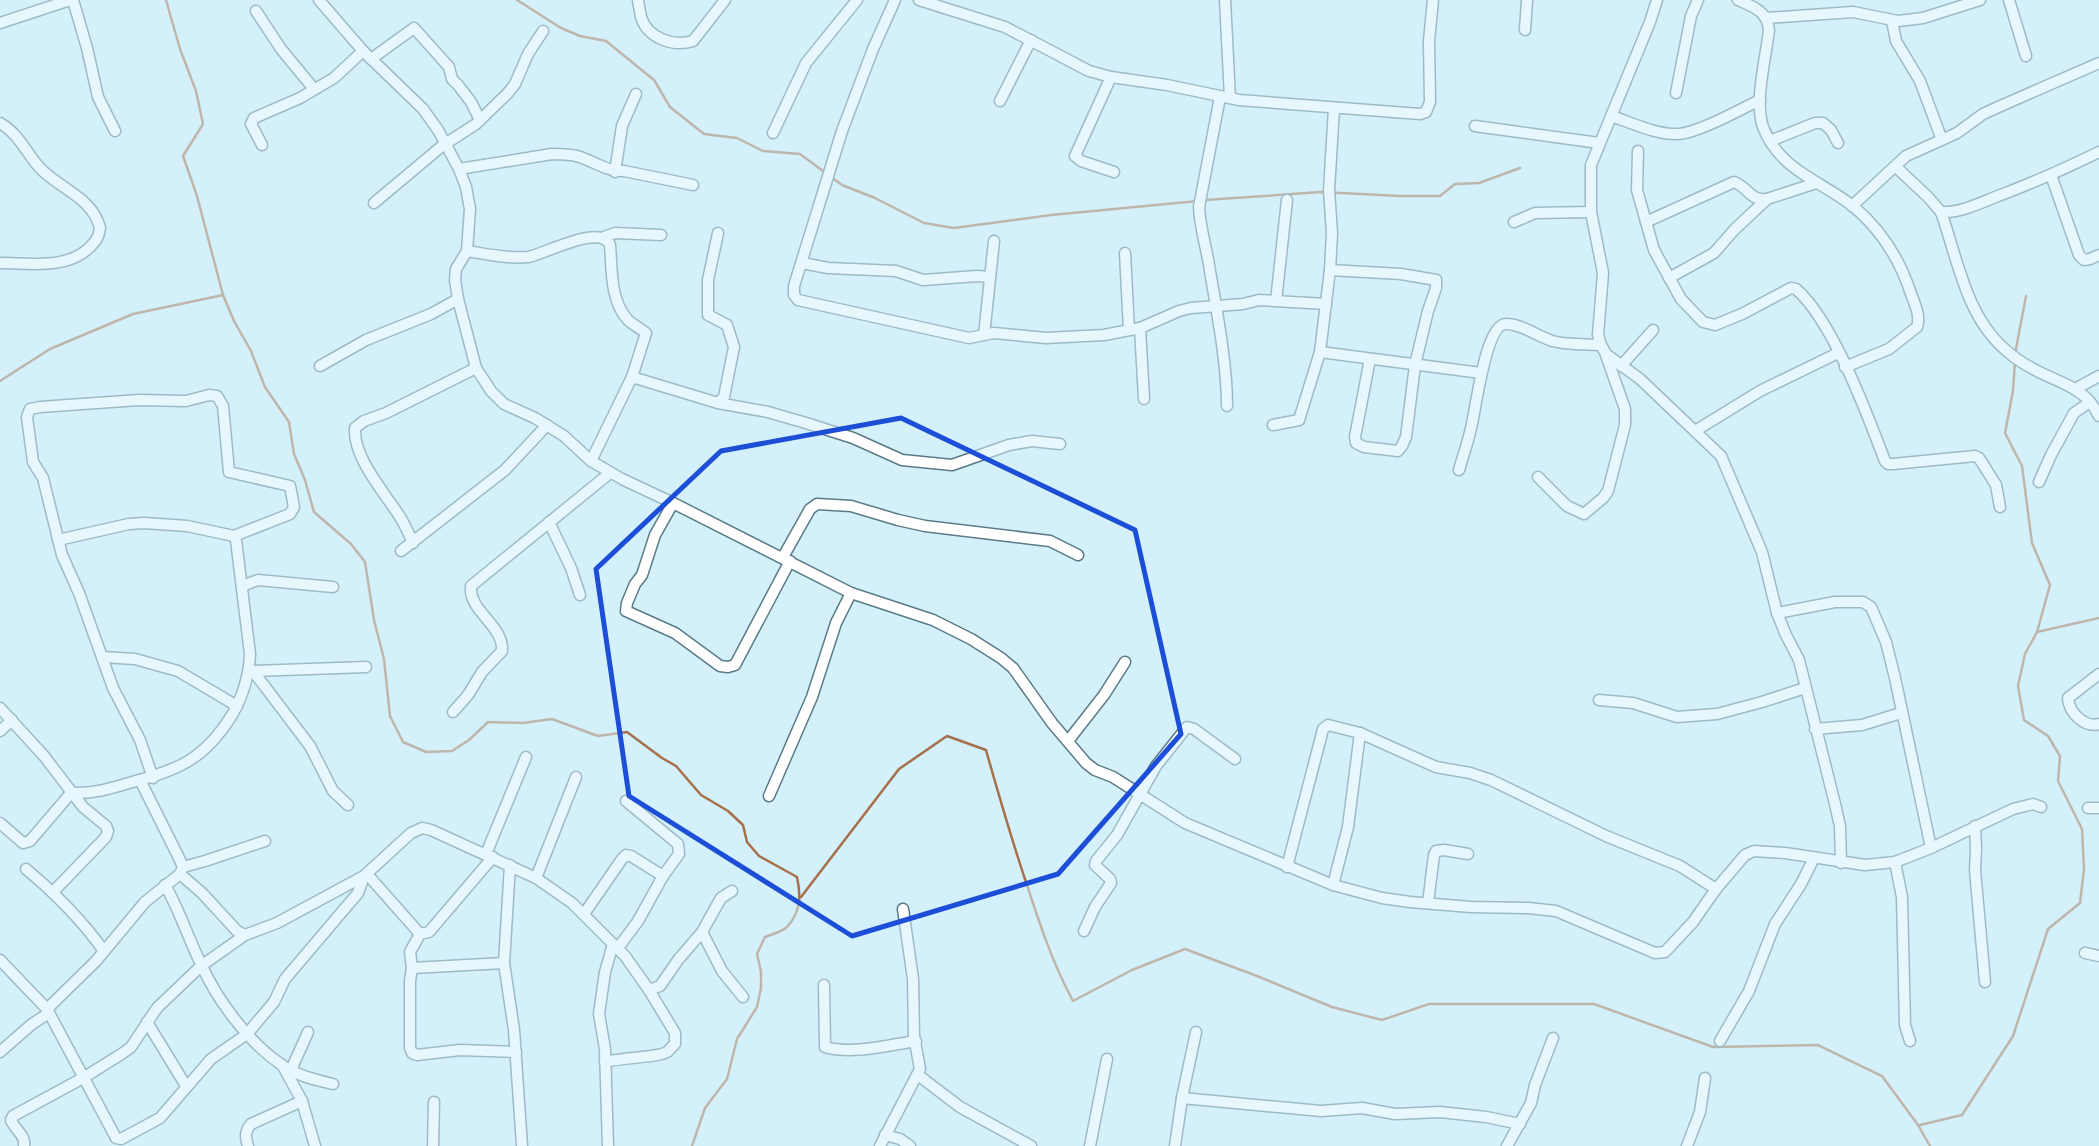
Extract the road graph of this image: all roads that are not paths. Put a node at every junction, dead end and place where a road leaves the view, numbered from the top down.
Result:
1 (71, 0) edge
2 (319, 0) edge
3 (638, 0) edge
4 (725, 0) edge
5 (857, 0) edge
6 (895, 0) edge
7 (919, 0) edge
8 (1226, 0) edge
9 (1433, 0) edge
10 (1527, 0) edge
11 (1657, 0) edge
12 (1698, 0) edge
13 (1738, 0) edge
14 (1979, 0) edge
15 (2009, 0) edge
16 (51, 2) edge
17 (256, 12) dead end
18 (1766, 18) junction
19 (1892, 21) junction
20 (0, 23) edge
21 (1525, 30) dead end
22 (542, 31) dead end
23 (1031, 40) junction
24 (367, 55) junction
25 (2026, 56) dead end
26 (2099, 63) edge
27 (1111, 77) junction
28 (313, 89) junction
29 (1676, 93) dead end
30 (636, 94) dead end
31 (1225, 97) junction
32 (1760, 100) junction
33 (999, 101) dead end
34 (1334, 108) junction
35 (1611, 116) junction
36 (480, 120) junction
37 (0, 123) edge
38 (1475, 125) dead end
39 (115, 131) dead end
40 (773, 133) dead end
41 (1942, 140) junction
42 (1770, 141) junction
43 (1599, 143) junction
44 (1838, 143) dead end
45 (262, 145) dead end
46 (444, 145) junction
47 (1638, 151) dead end
48 (2099, 152) edge
49 (1896, 167) junction
50 (459, 169) junction
51 (615, 172) junction
52 (1114, 172) dead end
53 (2051, 176) junction
54 (1816, 183) junction
55 (693, 185) dead end
56 (1767, 199) junction
57 (1287, 200) dead end
58 (374, 203) dead end
59 (1852, 206) junction
60 (1591, 212) junction
61 (1941, 212) junction
62 (1514, 222) dead end
63 (1646, 222) junction
64 (718, 233) dead end
65 (661, 235) dead end
66 (604, 237) junction
67 (994, 241) dead end
68 (467, 251) junction
69 (1125, 254) dead end
70 (2099, 255) edge
71 (0, 263) edge
72 (802, 263) junction
73 (1330, 270) junction
74 (990, 277) junction
75 (1669, 278) junction
76 (458, 299) junction
77 (1276, 302) junction
78 (1326, 304) junction
79 (1214, 305) junction
80 (1134, 329) junction
81 (1653, 330) dead end
82 (984, 335) junction
83 (1603, 350) junction
84 (1320, 352) junction
85 (1838, 353) junction
86 (1370, 359) junction
87 (1415, 365) junction
88 (320, 366) dead end
89 (1621, 366) junction
90 (1845, 367) junction
91 (476, 368) junction
92 (1481, 373) junction
93 (2099, 376) edge
94 (632, 377) junction
95 (2075, 389) junction
96 (1144, 399) dead end
97 (2090, 402) junction
98 (718, 403) junction
99 (1227, 406) dead end
100 (2099, 416) edge
101 (547, 425) junction
102 (1273, 425) dead end
103 (1695, 431) junction
104 (1060, 444) dead end
105 (591, 461) junction
106 (1459, 470) dead end
107 (610, 473) junction
108 (1538, 477) dead end
109 (2039, 482) dead end
110 (673, 503) junction
111 (2000, 507) dead end
112 (549, 522) junction
113 (234, 536) junction
114 (58, 540) junction
115 (413, 543) junction
116 (401, 551) dead end
117 (1077, 555) dead end
118 (786, 559) junction
119 (242, 586) junction
120 (333, 587) dead end
121 (851, 593) junction
122 (580, 595) dead end
123 (1777, 613) junction
124 (102, 657) junction
125 (1125, 662) dead end
126 (366, 667) dead end
127 (251, 671) junction
128 (2099, 674) edge
129 (1805, 688) junction
130 (1599, 700) dead end
131 (237, 706) junction
132 (0, 708) edge
133 (453, 712) dead end
134 (1901, 713) junction
135 (12, 720) junction
136 (2099, 724) edge
137 (1815, 729) junction
138 (0, 731) edge
139 (1360, 733) junction
140 (1068, 741) junction
141 (526, 757) dead end
142 (1235, 759) dead end
143 (576, 777) dead end
144 (153, 778) junction
145 (140, 780) junction
146 (71, 793) junction
147 (1140, 795) junction
148 (769, 796) dead end
149 (626, 800) dead end
150 (348, 805) dead end
151 (2041, 807) dead end
152 (0, 822) edge
153 (1975, 826) junction
154 (265, 841) dead end
155 (1931, 848) junction
156 (1468, 854) dead end
157 (489, 856) junction
158 (1814, 858) junction
159 (1895, 862) junction
160 (1841, 863) junction
161 (510, 865) junction
162 (1287, 867) junction
163 (26, 869) dead end
164 (181, 871) junction
165 (366, 875) junction
166 (663, 876) junction
167 (536, 878) junction
168 (165, 885) junction
169 (1333, 886) junction
170 (1716, 890) junction
171 (732, 891) dead end
172 (53, 892) junction
173 (1428, 903) junction
174 (903, 909) dead end
175 (584, 914) junction
176 (1084, 931) dead end
177 (702, 932) junction
178 (420, 934) junction
179 (245, 935) junction
180 (616, 946) junction
181 (104, 951) junction
182 (2085, 953) dead end
183 (2099, 956) edge
184 (0, 960) edge
185 (504, 963) junction
186 (201, 966) junction
187 (412, 968) junction
188 (1984, 982) dead end
189 (824, 985) dead end
190 (649, 990) junction
191 (743, 997) dead end
192 (48, 1011) junction
193 (147, 1022) junction
194 (308, 1032) dead end
195 (1196, 1032) dead end
196 (247, 1034) junction
197 (1553, 1038) dead end
198 (916, 1041) junction
199 (1720, 1041) dead end
200 (1910, 1041) dead end
201 (0, 1052) edge
202 (516, 1052) junction
203 (1107, 1059) dead end
204 (605, 1062) junction
205 (288, 1069) junction
206 (918, 1075) junction
207 (83, 1078) junction
208 (1705, 1078) dead end
209 (333, 1084) dead end
210 (186, 1086) junction
211 (1182, 1098) junction
212 (302, 1101) junction
213 (434, 1102) dead end
214 (1520, 1125) junction
215 (885, 1135) junction
216 (24, 1146) edge
217 (248, 1146) edge
218 (315, 1146) edge
219 (433, 1146) edge
220 (522, 1146) edge
221 (608, 1146) edge
222 (880, 1146) edge
223 (910, 1146) edge
224 (1031, 1146) edge
225 (1090, 1146) edge
226 (1175, 1146) edge
227 (1507, 1146) edge
228 (1687, 1146) edge

1 - 16 street
1 - 39 street
2 - 24 street
3 - 4 street
5 - 40 street
6 - 72 street
7 - 23 street
8 - 31 street
9 - 34 street
10 - 21 street
11 - 35 street
12 - 29 street
13 - 18 street
14 - 19 street
15 - 25 street
16 - 20 street
17 - 28 street
18 - 19 street
18 - 32 street
19 - 41 street
22 - 36 street
23 - 27 street
23 - 33 street
24 - 28 street
24 - 36 street
24 - 46 street
26 - 41 street
27 - 31 street
27 - 52 street
28 - 45 street
30 - 51 street
31 - 34 street
31 - 79 street
32 - 35 street
32 - 42 street
34 - 73 street
35 - 43 street
36 - 46 street
37 - 71 street
38 - 43 street
41 - 49 street
42 - 44 street
42 - 54 street
43 - 60 street
46 - 50 street
46 - 58 street
47 - 63 street
48 - 53 street
49 - 59 street
49 - 61 street
50 - 51 street
50 - 68 street
51 - 55 street
53 - 61 street
53 - 70 street
54 - 56 street
54 - 59 street
56 - 63 street
56 - 75 street
57 - 77 street
59 - 90 street
60 - 62 street
60 - 83 street
61 - 95 street
63 - 75 street
64 - 98 street
65 - 66 street
66 - 68 street
66 - 94 street
67 - 74 street
68 - 76 street
69 - 80 street
72 - 74 street
72 - 82 street
73 - 78 street
73 - 87 street
74 - 82 street
75 - 85 street
76 - 88 street
76 - 91 street
77 - 78 street
77 - 79 street
78 - 84 street
79 - 80 street
79 - 99 street
80 - 82 street
80 - 96 street
81 - 89 street
83 - 89 street
83 - 92 street
83 - 108 street
84 - 86 street
84 - 102 street
85 - 90 street
85 - 103 street
86 - 87 street
86 - 87 street
87 - 92 street
89 - 103 street
90 - 111 street
91 - 101 street
91 - 115 street
92 - 106 street
93 - 95 street
94 - 98 street
94 - 105 street
95 - 97 street
97 - 100 street
97 - 109 street
98 - 104 street
101 - 105 street
101 - 115 street
103 - 123 street
105 - 107 street
107 - 110 street
107 - 112 street
110 - 118 street
110 - 118 street
112 - 122 street
112 - 133 street
113 - 114 street
113 - 114 street
113 - 119 street
114 - 124 street
115 - 116 street
117 - 118 street
118 - 121 street
119 - 120 street
119 - 127 street
121 - 140 street
121 - 148 street
123 - 129 street
123 - 134 street
124 - 131 street
124 - 144 street
125 - 140 street
126 - 127 street
127 - 131 street
127 - 150 street
128 - 136 street
129 - 130 street
129 - 137 street
131 - 144 street
132 - 135 street
134 - 137 street
134 - 155 street
135 - 138 street
135 - 146 street
137 - 160 street
139 - 162 street
139 - 169 street
139 - 170 street
140 - 147 street
141 - 157 street
142 - 147 street
143 - 167 street
144 - 145 street
145 - 146 street
145 - 164 street
146 - 152 street
146 - 172 street
147 - 162 street
147 - 176 street
149 - 166 street
151 - 153 street
153 - 155 street
153 - 188 street
154 - 164 street
155 - 159 street
156 - 173 street
157 - 161 street
157 - 165 street
157 - 178 street
158 - 160 street
158 - 170 street
158 - 199 street
159 - 160 street
159 - 200 street
161 - 167 street
161 - 185 street
162 - 169 street
163 - 172 street
164 - 168 street
164 - 179 street
165 - 178 street
165 - 179 street
165 - 196 street
166 - 175 street
166 - 180 street
167 - 175 street
168 - 181 street
168 - 186 street
169 - 173 street
170 - 173 street
171 - 177 street
172 - 181 street
174 - 198 street
175 - 180 street
177 - 190 street
177 - 191 street
178 - 187 street
179 - 186 street
180 - 190 street
180 - 204 street
181 - 192 street
182 - 183 street
184 - 192 street
185 - 187 street
185 - 202 street
186 - 193 street
186 - 196 street
187 - 202 street
189 - 198 street
190 - 204 street
192 - 201 street
192 - 207 street
193 - 207 street
193 - 210 street
194 - 205 street
195 - 211 street
196 - 205 street
196 - 210 street
197 - 214 street
198 - 206 street
202 - 220 street
203 - 225 street
204 - 221 street
205 - 209 street
205 - 212 street
206 - 215 street
206 - 224 street
207 - 210 street
207 - 216 street
208 - 228 street
211 - 214 street
211 - 226 street
212 - 217 street
212 - 218 street
213 - 219 street
214 - 227 street
215 - 222 street
215 - 223 street

